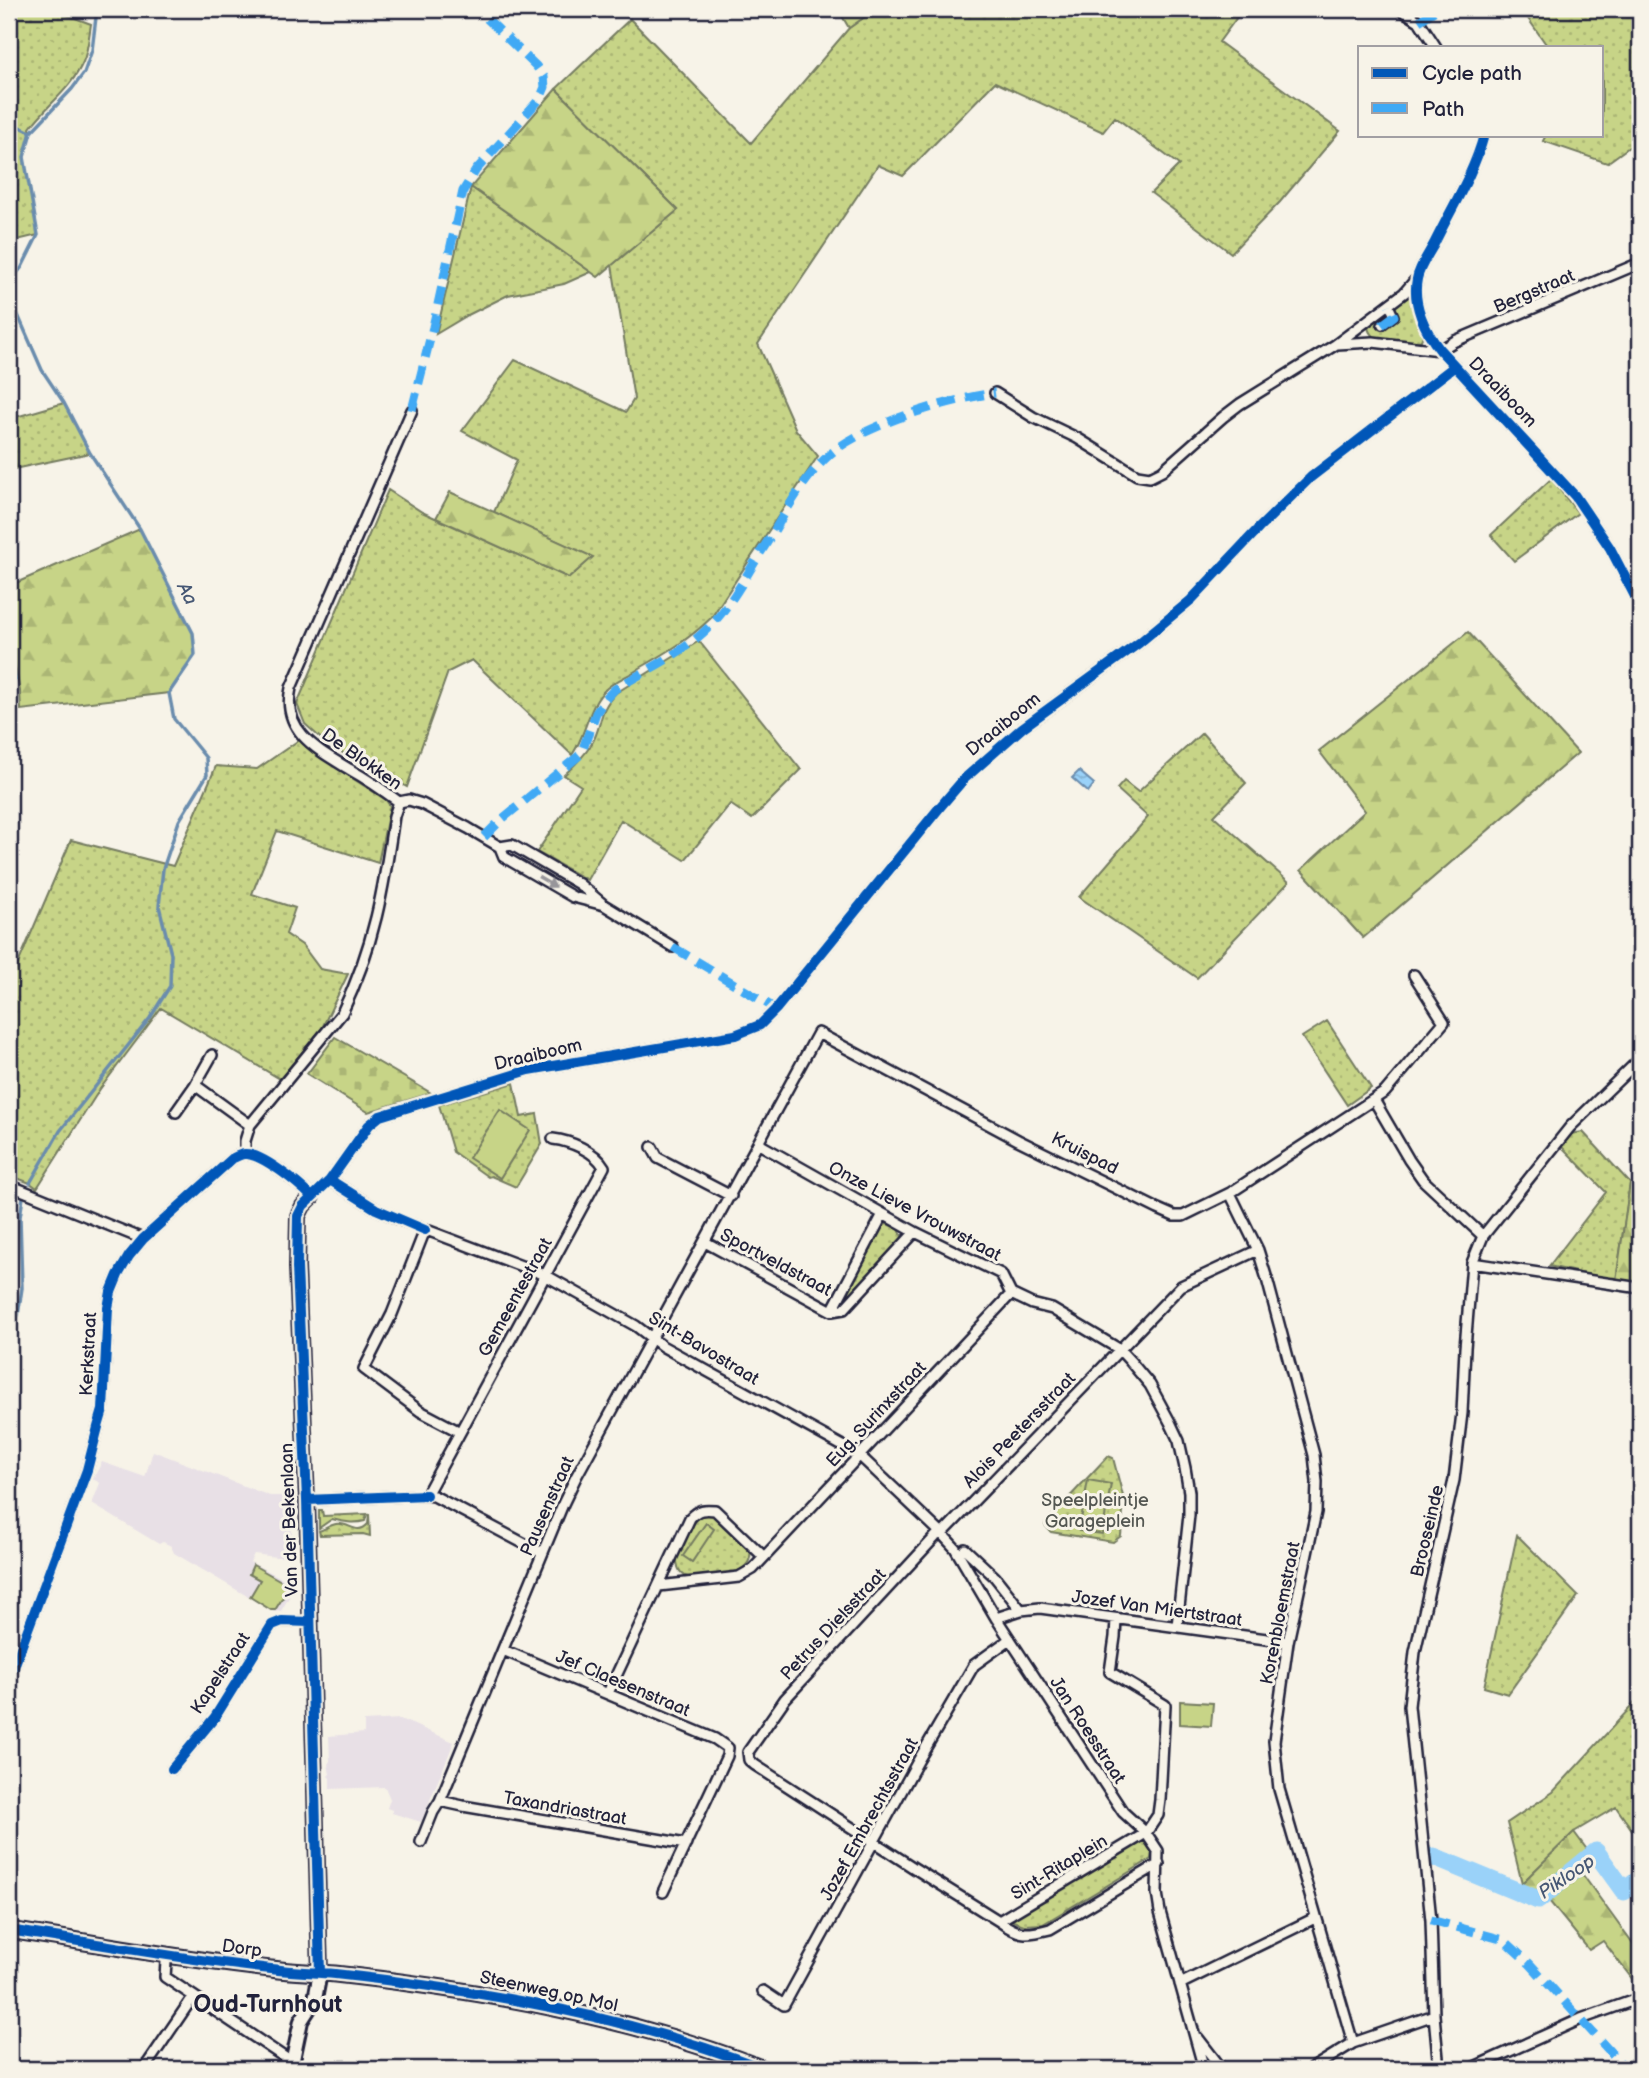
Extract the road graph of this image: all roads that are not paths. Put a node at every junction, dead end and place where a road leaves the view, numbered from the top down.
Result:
1 (1400, 9) edge
2 (1436, 46) edge
3 (1484, 136) edge
4 (1640, 263) edge
5 (1417, 278) junction
6 (1388, 306) junction
7 (1382, 325) dead end
8 (1335, 345) junction
9 (1440, 350) junction
10 (1455, 366) junction
11 (995, 393) dead end
12 (412, 410) dead end
13 (1640, 606) edge
14 (399, 802) junction
15 (500, 847) junction
16 (604, 905) junction
17 (673, 947) dead end
18 (1414, 975) dead end
19 (818, 1033) joint
20 (212, 1055) dead end
21 (1640, 1059) edge
22 (195, 1085) junction
23 (1374, 1100) junction
24 (176, 1112) dead end
25 (250, 1125) junction
26 (553, 1139) dead end
27 (759, 1144) junction
28 (652, 1147) dead end
29 (245, 1154) junction
30 (330, 1180) junction
31 (9, 1185) edge
32 (1230, 1193) junction
33 (731, 1196) junction
34 (312, 1197) junction
35 (883, 1214) junction
36 (425, 1230) junction
37 (915, 1232) junction
38 (1483, 1236) junction
39 (143, 1239) junction
40 (705, 1242) junction
41 (1258, 1250) junction
42 (1472, 1263) junction
43 (545, 1275) junction
44 (1640, 1288) edge
45 (1011, 1294) junction
46 (832, 1311) junction
47 (652, 1337) junction
48 (1119, 1349) junction
49 (460, 1432) junction
50 (859, 1455) junction
51 (426, 1494) junction
52 (307, 1500) junction
53 (942, 1534) junction
54 (965, 1549) dead end
55 (542, 1553) junction
56 (764, 1557) junction
57 (659, 1586) junction
58 (1021, 1610) junction
59 (996, 1618) junction
60 (1116, 1619) junction
61 (309, 1622) junction
62 (1177, 1626) junction
63 (1010, 1639) junction
64 (1288, 1642) junction
65 (503, 1650) junction
66 (9, 1679) edge
67 (608, 1693) junction
68 (172, 1769) dead end
69 (440, 1801) junction
70 (1146, 1833) junction
71 (421, 1842) dead end
72 (874, 1842) junction
73 (686, 1844) junction
74 (1159, 1864) junction
75 (663, 1892) dead end
76 (1315, 1918) junction
77 (999, 1922) junction
78 (9, 1930) edge
79 (167, 1958) junction
80 (320, 1973) junction
81 (1180, 1983) junction
82 (764, 1991) dead end
83 (194, 1997) junction
84 (1640, 1998) edge
85 (1434, 2015) junction
86 (1194, 2034) junction
87 (1353, 2043) junction
88 (292, 2066) edge
89 (144, 2069) edge
90 (764, 2069) edge
91 (1204, 2069) edge
92 (1222, 2069) edge
93 (1311, 2069) edge
94 (1438, 2069) edge
95 (1470, 2069) edge

1 - 2 street
3 - 5 street
4 - 9 street, Bergstraat
5 - 6 street
5 - 9 street
6 - 7 street
6 - 8 street
8 - 9 street
8 - 11 street
9 - 10 street
10 - 13 street, Draaiboom
10 - 30 street, Draaiboom
12 - 14 street, De Blokken
14 - 15 street
14 - 25 street, De Blokken
15 - 16 street
15 -> 16 street
16 - 17 street
18 - 23 street, Kruispad
19 - 27 street, Pausenstraat
19 - 32 street, Kruispad
20 - 22 street
21 - 38 street, Brooseinde
22 - 24 street
22 - 25 street
23 - 32 street, Kruispad
23 - 38 street
25 - 29 street
26 - 43 street, Gemeentestraat
27 - 33 street, Pausenstraat
27 - 35 street, Onze Lieve Vrouwstraat
28 - 33 street
29 - 34 street
29 - 39 street, Kerkstraat
30 - 34 street, Draaiboom
30 - 36 street, Sint-Bavostraat
31 - 39 street
32 - 41 street, Korenbloemstraat
33 - 40 street, Pausenstraat
34 - 52 street, Van der Bekenlaan
35 - 37 street, Onze Lieve Vrouwstraat
35 - 46 street, Sportveldstraat
36 - 43 street, Sint-Bavostraat
36 - 49 street
37 - 45 street, Onze Lieve Vrouwstraat
37 - 46 street, Sportveldstraat
38 - 42 street, Brooseinde
39 - 66 street, Kerkstraat
40 - 46 street, Sportveldstraat
40 - 47 street, Pausenstraat
41 - 48 street, Alois Peetersstraat
41 - 64 street, Korenbloemstraat
42 - 44 street
42 - 85 street, Brooseinde
43 - 47 street, Sint-Bavostraat
43 - 49 street, Gemeentestraat
45 - 48 street, Onze Lieve Vrouwstraat
45 - 50 street, Eug. Surinxstraat
47 - 50 street, Sint-Bavostraat
47 - 55 street, Pausenstraat
48 - 53 street, Alois Peetersstraat
48 - 62 street, Onze Lieve Vrouwstraat
49 - 51 street, Gemeentestraat
50 - 53 street, Sint-Bavostraat
50 - 56 street, Eug. Surinxstraat
51 - 52 street
51 - 55 street
52 - 61 street, Van der Bekenlaan
53 - 59 street, Sint-Bavostraat
53 - 72 street, Petrus Dielsstraat
54 - 58 street
55 - 65 street, Pausenstraat
56 - 57 street, Eug. Surinxstraat
56 - 57 street
57 - 67 street
58 - 59 street, Jozef Van Miertstraat
58 - 60 street, Jozef Van Miertstraat
59 - 63 street, Jan Roesstraat
60 - 62 street, Jozef Van Miertstraat
60 - 70 street
61 - 68 street, Kapelstraat
61 - 80 street, Van der Bekenlaan
62 - 64 street, Jozef Van Miertstraat
63 - 70 street, Jan Roesstraat
63 - 72 street, Jozef Embrechtsstraat
64 - 76 street, Korenbloemstraat
65 - 67 street, Jef Claesenstraat
65 - 69 street, Pausenstraat
67 - 73 street, Jef Claesenstraat
69 - 71 street, Pausenstraat
69 - 73 street, Taxandriastraat
70 - 74 street
70 - 77 street, Sint-Ritaplein
72 - 77 street
72 - 82 street, Jozef Embrechtsstraat
73 - 75 street
74 - 77 street, Sint-Ritaplein
74 - 81 street
76 - 81 street
76 - 87 street, Korenbloemstraat
78 - 79 main road, Dorp
79 - 80 main road, Dorp
79 - 83 street
80 - 88 street
80 - 90 main road, Steenweg op Mol
81 - 86 street
83 - 88 street
83 - 89 street
84 - 95 street
85 - 87 street
85 - 94 street, Brooseinde
86 - 91 street
86 - 92 street
87 - 93 street

